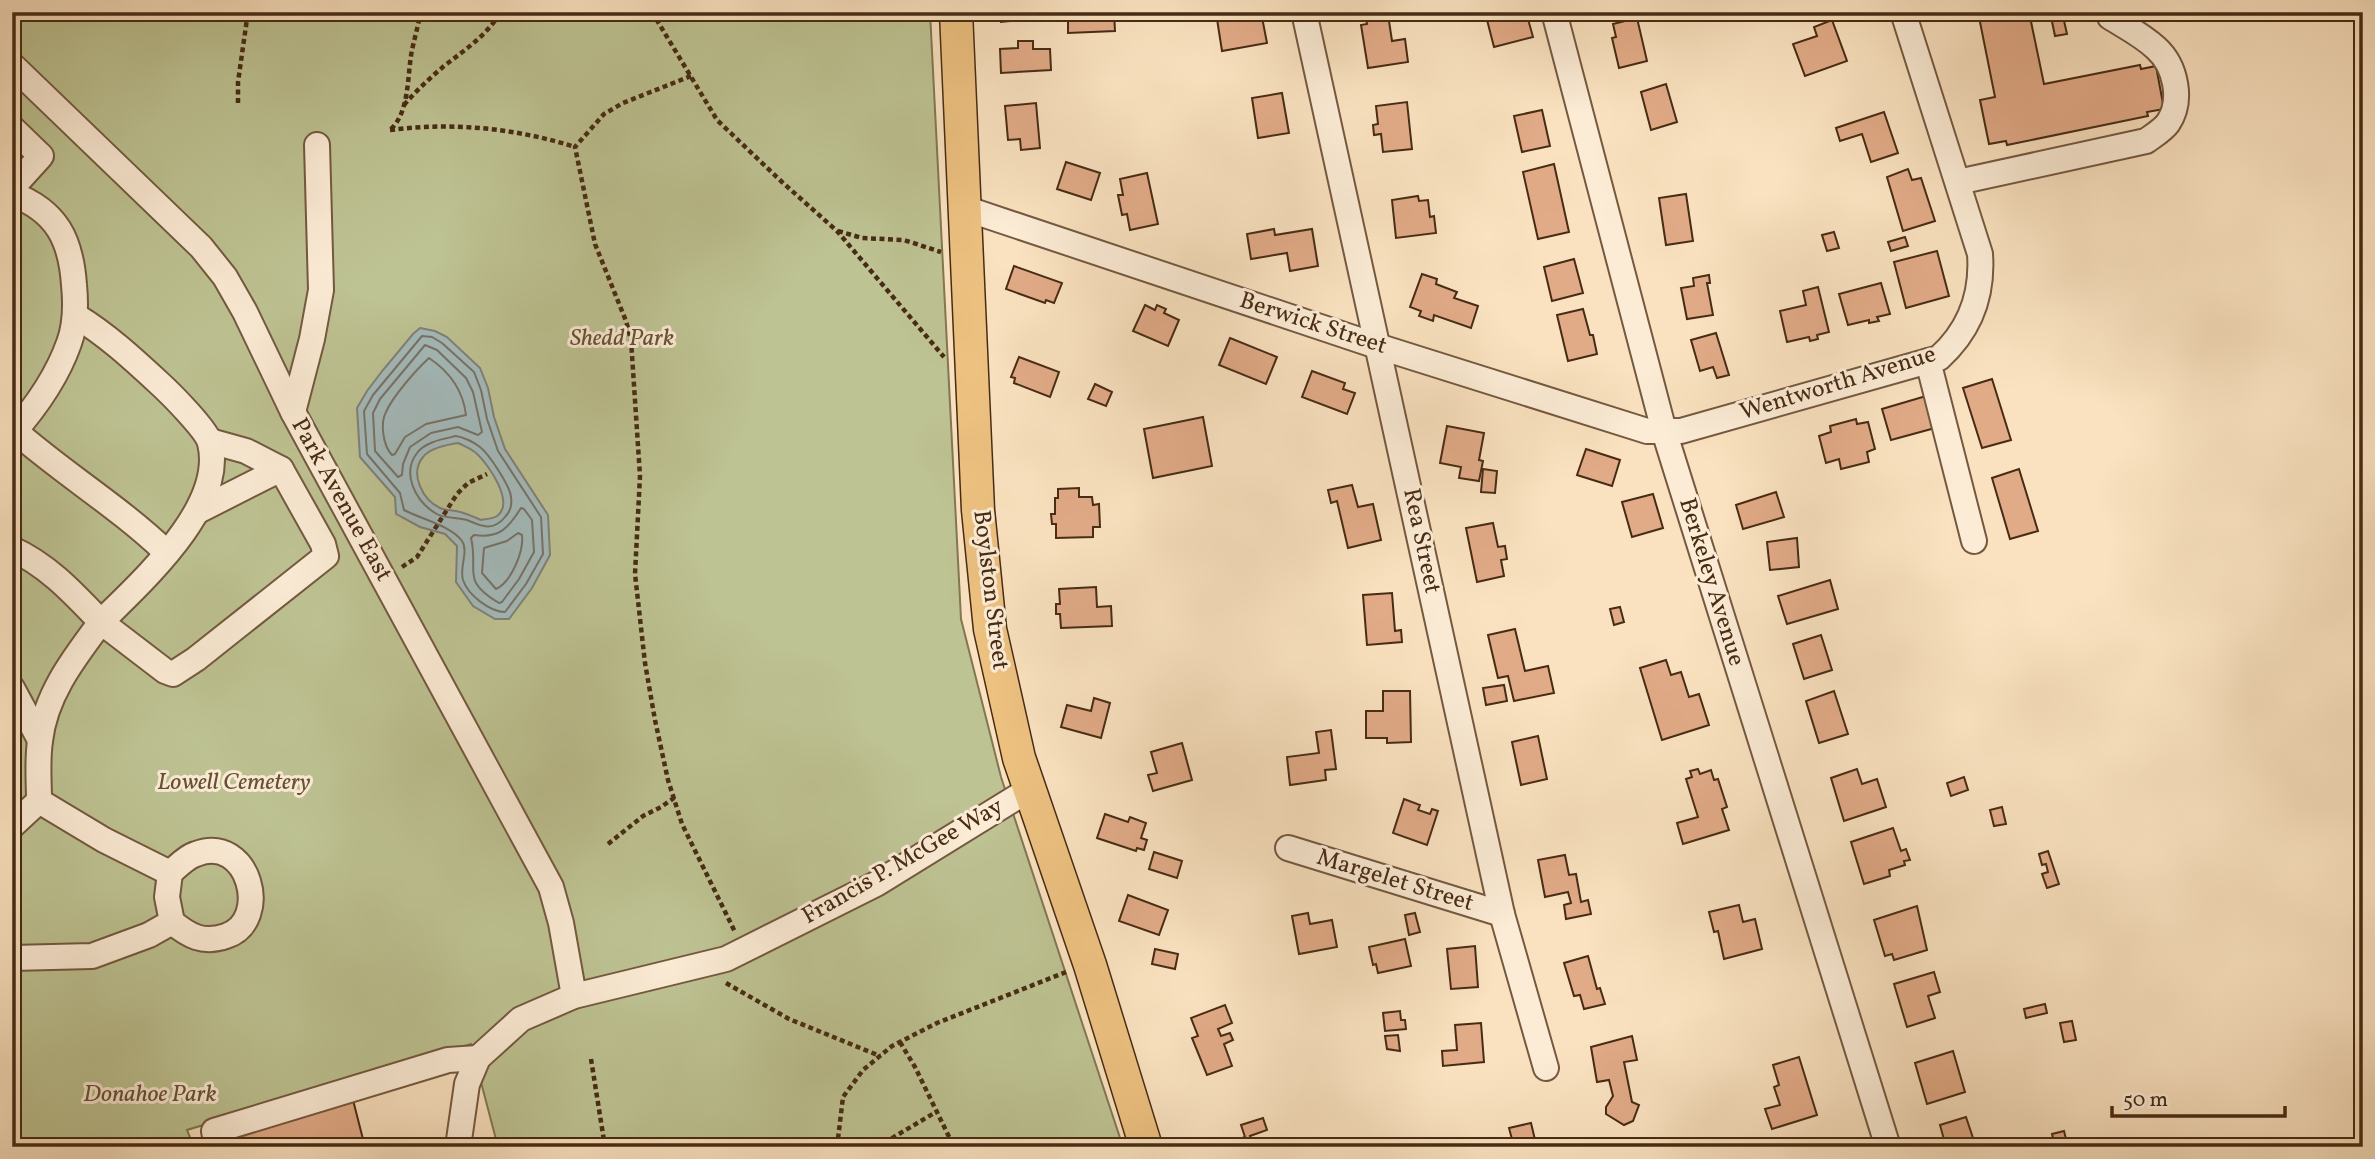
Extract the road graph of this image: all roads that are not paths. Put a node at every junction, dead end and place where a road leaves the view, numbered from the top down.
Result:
1 (956, 12) edge
2 (1304, 12) edge
3 (1554, 12) edge
4 (1903, 12) edge
5 (2110, 18) dead end
6 (12, 65) edge
7 (12, 128) edge
8 (317, 145) dead end
9 (1958, 182) junction
10 (12, 188) edge
11 (12, 194) edge
12 (964, 208) junction
13 (76, 316) junction
14 (1377, 346) junction
15 (1928, 361) junction
16 (293, 412) junction
17 (1664, 430) junction
18 (14, 432) edge
19 (210, 441) junction
20 (281, 469) junction
21 (198, 511) junction
22 (1974, 541) dead end
23 (12, 549) edge
24 (166, 552) junction
25 (101, 622) junction
26 (12, 688) edge
27 (40, 740) junction
28 (1030, 789) junction
29 (39, 801) junction
30 (12, 827) edge
31 (1288, 848) dead end
32 (170, 873) junction
33 (1502, 914) junction
34 (172, 922) junction
35 (12, 958) edge
36 (574, 996) junction
37 (478, 1058) junction
38 (1546, 1068) dead end
39 (217, 1147) edge
40 (458, 1147) edge
41 (1146, 1147) edge
42 (1888, 1147) edge

1 - 12 main road, Boylston Street
2 - 14 street, Rea Street
3 - 17 street, Berkeley Avenue
4 - 9 street, Wentworth Avenue
5 - 9 street
6 - 16 street, Park Avenue East
7 - 10 street
8 - 16 street
9 - 15 street, Wentworth Avenue
11 - 13 street
12 - 14 street, Berwick Street
12 - 28 main road, Boylston Street
13 - 18 street
13 - 19 street
14 - 17 street, Berwick Street
14 - 33 street, Rea Street
15 - 17 street, Wentworth Avenue
15 - 22 street
16 - 36 street, Park Avenue East
17 - 42 street, Berkeley Avenue
18 - 24 street
19 - 20 street
19 - 21 street
20 - 21 street
20 - 25 street
21 - 24 street
23 - 25 street
24 - 25 street
25 - 27 street
26 - 27 street
27 - 29 street
28 - 36 street, Francis P. McGee Way
28 - 41 main road, Boylston Street
29 - 30 street
29 - 32 street
31 - 33 street, Margelet Street
32 - 34 street
32 - 34 street
33 - 38 street, Rea Street
34 - 35 street
36 - 37 street, Francis P. McGee Way
37 - 39 street
37 - 40 street, Francis P. McGee Way

